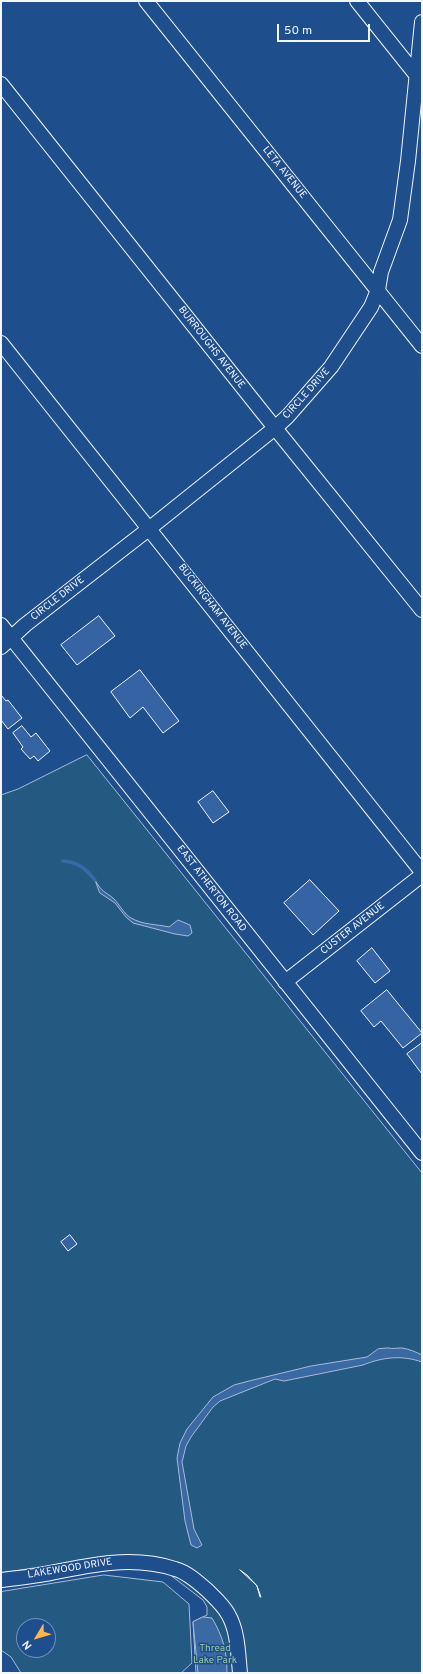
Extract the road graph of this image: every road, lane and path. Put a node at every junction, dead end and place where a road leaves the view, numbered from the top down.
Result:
1 (146, 1) edge
2 (357, 1) edge
3 (422, 22) edge
4 (417, 76) junction
5 (1, 84) edge
6 (378, 290) junction
7 (1, 343) edge
8 (422, 346) edge
9 (274, 428) junction
10 (150, 528) junction
11 (422, 610) edge
12 (1, 625) edge
13 (11, 637) junction
14 (1, 647) edge
15 (422, 872) edge
16 (422, 875) edge
17 (284, 982) junction
18 (422, 1153) edge
19 (1, 1580) edge
20 (240, 1673) edge

1 - 6 street, LETA AVENUE
2 - 4 street
3 - 4 street, CIRCLE DRIVE
4 - 6 street, CIRCLE DRIVE
5 - 9 street, BURROUGHS AVENUE
6 - 8 street, LETA AVENUE
6 - 9 street, CIRCLE DRIVE
7 - 10 street, BUCKINGHAM AVENUE
9 - 10 street, CIRCLE DRIVE
9 - 11 street, BURROUGHS AVENUE
10 - 13 street, CIRCLE DRIVE
10 - 15 street, BUCKINGHAM AVENUE
12 - 13 street, EAST ATHERTON ROAD
13 - 14 street, CIRCLE DRIVE
13 - 17 street, EAST ATHERTON ROAD
16 - 17 street, CUSTER AVENUE
17 - 18 street, EAST ATHERTON ROAD
19 - 20 street, LAKEWOOD DRIVE

